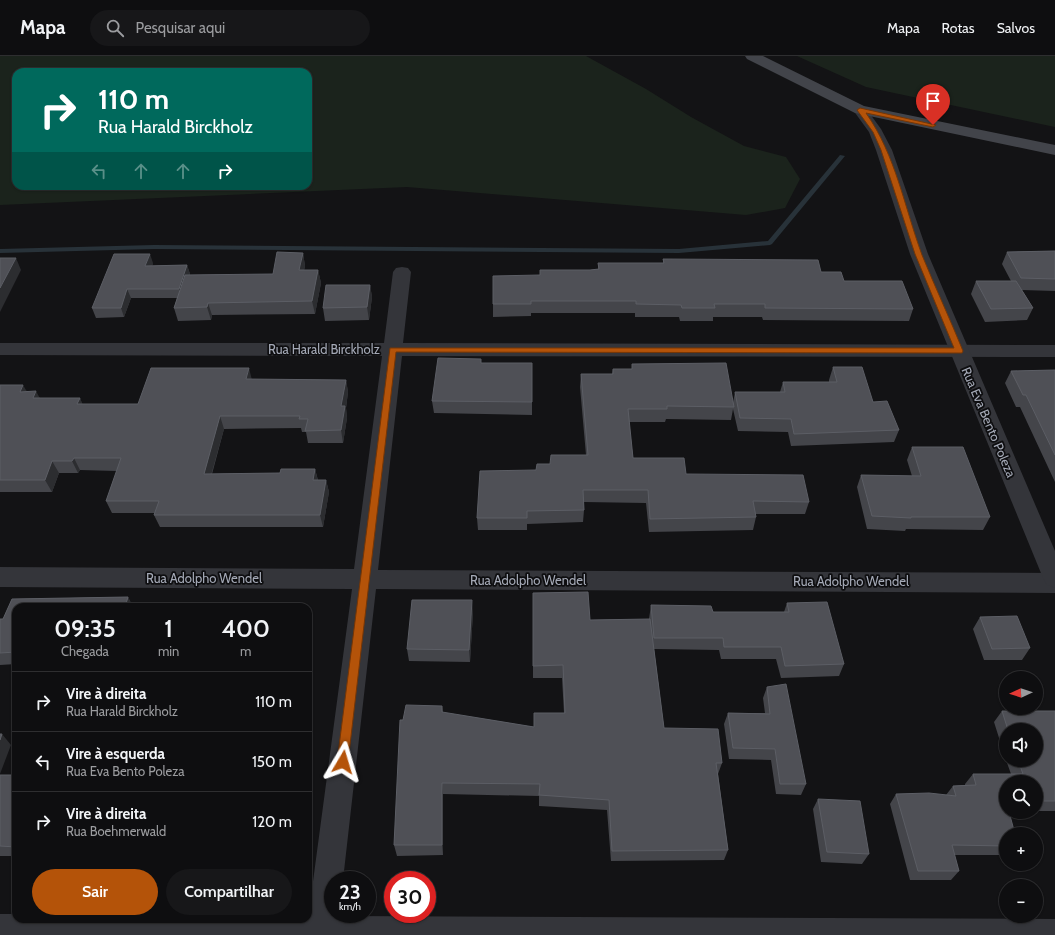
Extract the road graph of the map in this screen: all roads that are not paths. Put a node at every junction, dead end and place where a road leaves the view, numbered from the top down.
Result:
1 (752, 56) edge
2 (860, 110) junction
3 (1055, 150) edge
4 (402, 272) dead end
5 (0, 349) edge
6 (392, 350) junction
7 (959, 351) junction
8 (1055, 351) edge
9 (0, 577) edge
10 (1055, 578) edge
11 (365, 579) junction
12 (1055, 583) edge
13 (0, 929) edge
14 (322, 933) edge
15 (1055, 934) edge

1 - 2 main road
2 - 3 main road
2 - 7 street, Rua Eva Bento Poleza
4 - 6 street
5 - 6 street, Rua Harald Birckholz
6 - 7 street, Rua Harald Birckholz
6 - 11 street
7 - 8 street, Rua Harald Birckholz
7 - 10 street, Rua Eva Bento Poleza
9 - 11 street, Rua Adolpho Wendel
11 - 12 street, Rua Adolpho Wendel
11 - 14 street
13 - 14 street
14 - 15 street

